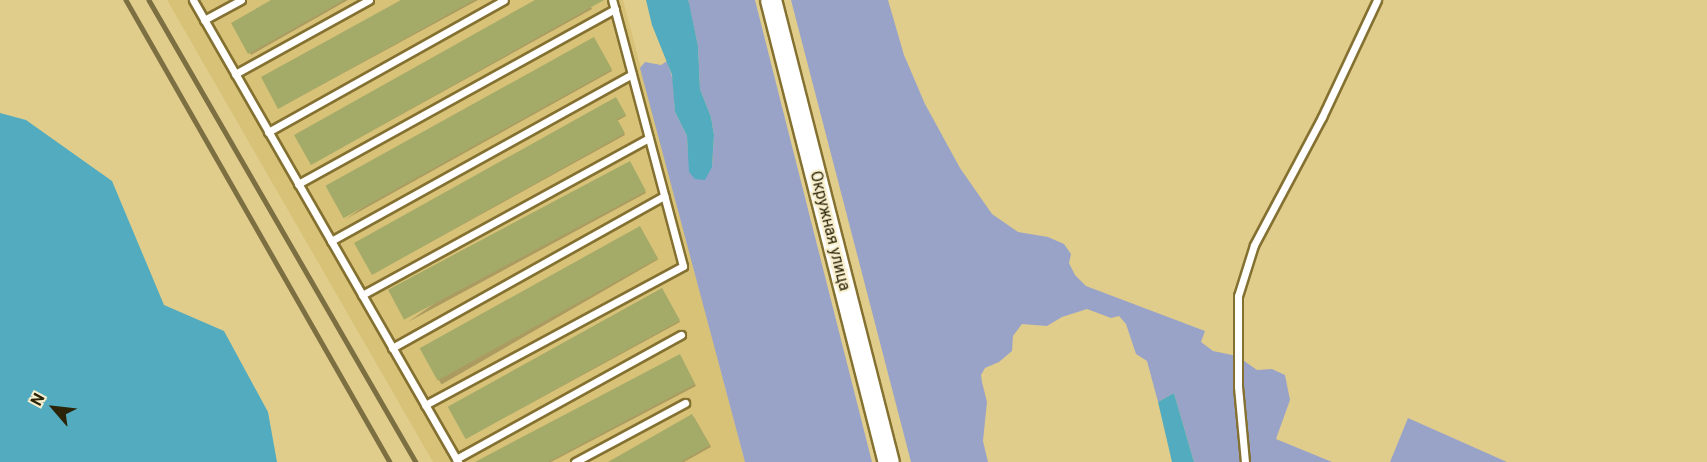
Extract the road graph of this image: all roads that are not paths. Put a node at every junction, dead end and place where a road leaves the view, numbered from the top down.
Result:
1 (193, 0) edge
2 (241, 0) edge
3 (369, 0) edge
4 (504, 0) edge
5 (612, 0) edge
6 (771, 0) edge
7 (1377, 0) edge
8 (615, 9) junction
9 (204, 20) junction
10 (235, 74) junction
11 (632, 74) junction
12 (268, 132) junction
13 (649, 138) junction
14 (298, 184) junction
15 (664, 196) junction
16 (331, 241) junction
17 (362, 295) junction
18 (681, 335) dead end
19 (392, 348) junction
20 (685, 403) dead end
21 (425, 405) junction
22 (457, 460) edge
23 (575, 462) edge
24 (889, 462) edge
25 (1245, 462) edge

1 - 9 lane
2 - 9 lane
3 - 10 lane
4 - 12 lane
5 - 8 lane
6 - 24 main road, Окружная улица
7 - 25 lane
8 - 11 lane
8 - 14 lane
9 - 10 lane
10 - 12 lane
11 - 13 lane
11 - 16 lane
12 - 14 lane
13 - 15 lane
13 - 17 lane
14 - 16 lane
15 - 19 lane
15 - 21 lane
16 - 17 lane
17 - 19 lane
18 - 22 lane
19 - 21 lane
20 - 23 lane
21 - 22 lane

